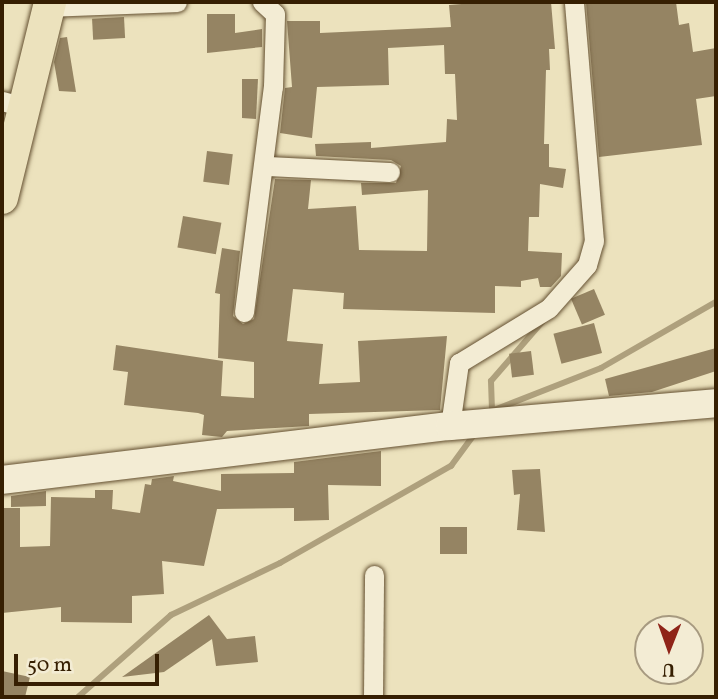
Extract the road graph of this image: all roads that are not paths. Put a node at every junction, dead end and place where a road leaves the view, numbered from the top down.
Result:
1 (177, 2) edge
2 (262, 2) edge
3 (574, 2) edge
4 (49, 4) edge
5 (13, 104) edge
6 (267, 166) junction
7 (390, 172) dead end
8 (2, 195) edge
9 (244, 312) dead end
10 (716, 403) edge
11 (463, 425) junction
12 (2, 480) edge
13 (374, 575) dead end
14 (373, 697) edge

1 - 4 street
2 - 6 street
3 - 11 street
4 - 5 main road
5 - 8 main road
6 - 7 street
6 - 9 street
10 - 11 street
11 - 12 street
13 - 14 street

